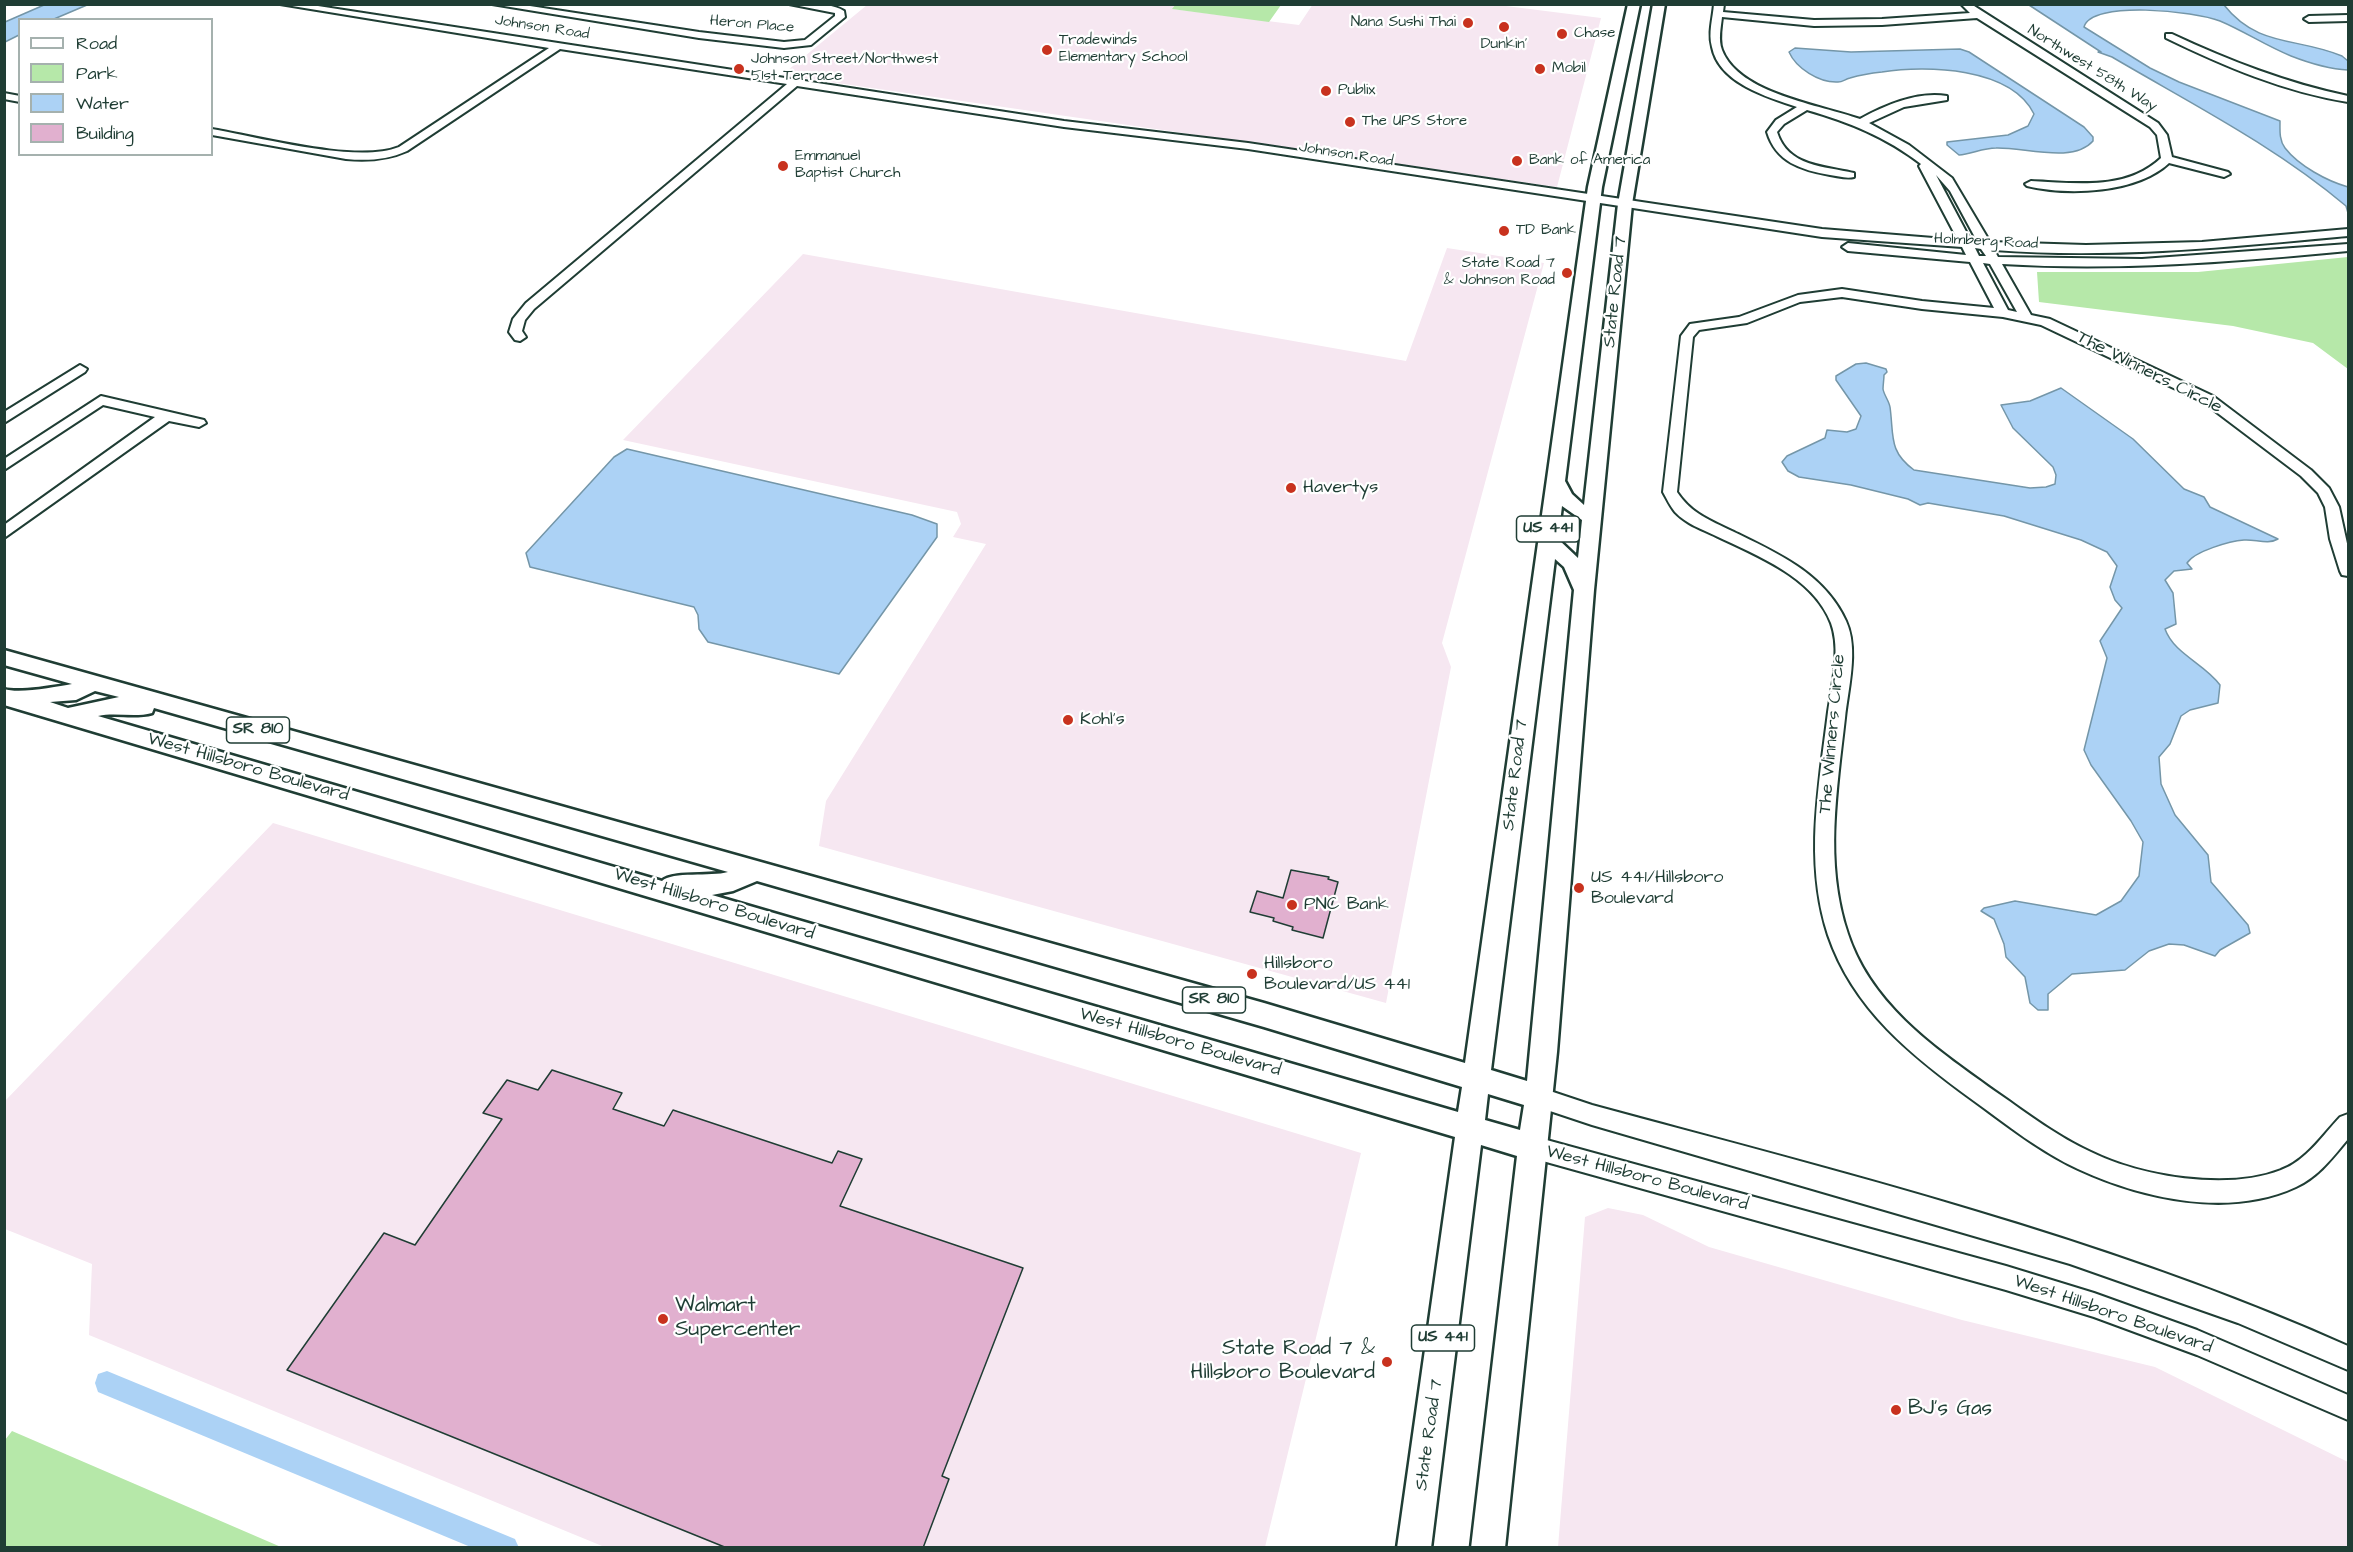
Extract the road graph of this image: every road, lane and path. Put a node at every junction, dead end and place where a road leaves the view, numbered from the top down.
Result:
1 (284, 4) edge
2 (496, 4) edge
3 (578, 4) edge
4 (793, 4) edge
5 (1634, 4) edge
6 (1659, 4) edge
7 (1965, 4) edge
8 (1719, 9) edge
9 (562, 14) junction
10 (1979, 15) junction
11 (2349, 18) edge
12 (2309, 19) dead end
13 (2169, 36) dead end
14 (558, 46) junction
15 (795, 82) junction
16 (1943, 98) dead end
17 (2349, 99) edge
18 (1804, 107) junction
19 (1862, 123) junction
20 (1064, 124) junction
21 (213, 132) edge
22 (1140, 140) junction
23 (1221, 143) junction
24 (2167, 159) junction
25 (1923, 161) junction
26 (2224, 174) dead end
27 (1850, 175) dead end
28 (2031, 183) dead end
29 (1593, 203) junction
30 (1624, 208) junction
31 (2349, 232) edge
32 (1966, 244) junction
33 (1986, 246) junction
34 (2349, 247) edge
35 (1973, 259) junction
36 (1994, 260) junction
37 (2003, 313) junction
38 (2026, 317) junction
39 (520, 338) dead end
40 (80, 369) dead end
41 (166, 416) junction
42 (4, 418) edge
43 (200, 423) dead end
44 (4, 466) edge
45 (1555, 480) junction
46 (1592, 517) junction
47 (4, 533) edge
48 (1547, 539) junction
49 (2349, 571) edge
50 (1584, 590) junction
51 (4, 657) edge
52 (92, 682) junction
53 (5, 698) edge
54 (68, 716) junction
55 (222, 719) junction
56 (753, 871) junction
57 (644, 884) junction
58 (806, 886) junction
59 (709, 904) junction
60 (1477, 1079) junction
61 (1538, 1097) junction
62 (2349, 1124) edge
63 (1472, 1128) junction
64 (1532, 1147) junction
65 (2349, 1358) edge
66 (2349, 1408) edge
67 (1414, 1548) edge
68 (1488, 1548) edge

1 - 14 street, Johnson Road
2 - 9 street, Heron Place
3 - 9 street
4 - 9 street, Heron Place
5 - 29 main road, State Road 7 / US 441
6 - 30 main road, State Road 7 / US 441
7 - 10 street, Northwest 58th Way
8 - 10 street
8 - 18 street
10 - 24 street, Northwest 58th Way
11 - 12 street
13 - 17 street
14 - 15 street, Johnson Road
14 - 21 street
15 - 20 street, Johnson Road
15 - 39 street
16 - 19 street
18 - 19 street
18 - 27 street
19 - 25 street
20 - 22 street, Johnson Road
20 - 23 street, Johnson Road
22 - 23 street
22 - 29 street, Johnson Road
23 - 29 street, Johnson Road
24 - 26 street
24 - 28 street
25 - 32 street
25 - 33 street
29 - 30 street, Johnson Road
29 - 45 main road, State Road 7 / US 441
30 - 32 street, Holmberg Road
30 - 35 street, Holmberg Road
30 - 46 main road, State Road 7 / US 441
31 - 33 street, Holmberg Road
32 - 33 street, Holmberg Road
32 - 35 street
33 - 36 street
34 - 36 street, Holmberg Road
35 - 36 street, Holmberg Road
35 - 37 street
36 - 38 street
37 - 38 street, The Winners Circle
37 - 62 street, The Winners Circle
38 - 49 street, The Winners Circle
40 - 42 street
41 - 43 street
41 - 44 street
41 - 47 street
45 - 46 main road
45 - 48 main road, State Road 7 / US 441
46 - 50 main road, State Road 7 / US 441
48 - 50 main road
48 - 60 main road, State Road 7 / US 441
50 - 61 main road, State Road 7 / US 441
51 - 52 main road, SR 810
52 - 53 main road
52 - 55 main road, SR 810
53 - 54 main road, West Hillsboro Boulevard / SR 810
54 - 55 main road
54 - 57 main road, West Hillsboro Boulevard / SR 810
55 - 56 main road, SR 810
56 - 57 main road
56 - 58 main road, SR 810
57 - 59 main road, West Hillsboro Boulevard / SR 810
58 - 59 main road
58 - 60 main road, SR 810
59 - 63 main road, West Hillsboro Boulevard / SR 810
60 - 61 main road, SR 810
60 - 63 main road, State Road 7 / US 441
61 - 64 main road, State Road 7 / US 441
61 - 65 street
63 - 64 main road, West Hillsboro Boulevard / SR 810
63 - 67 main road, State Road 7 / US 441
64 - 66 street, West Hillsboro Boulevard
64 - 68 main road, State Road 7 / US 441

